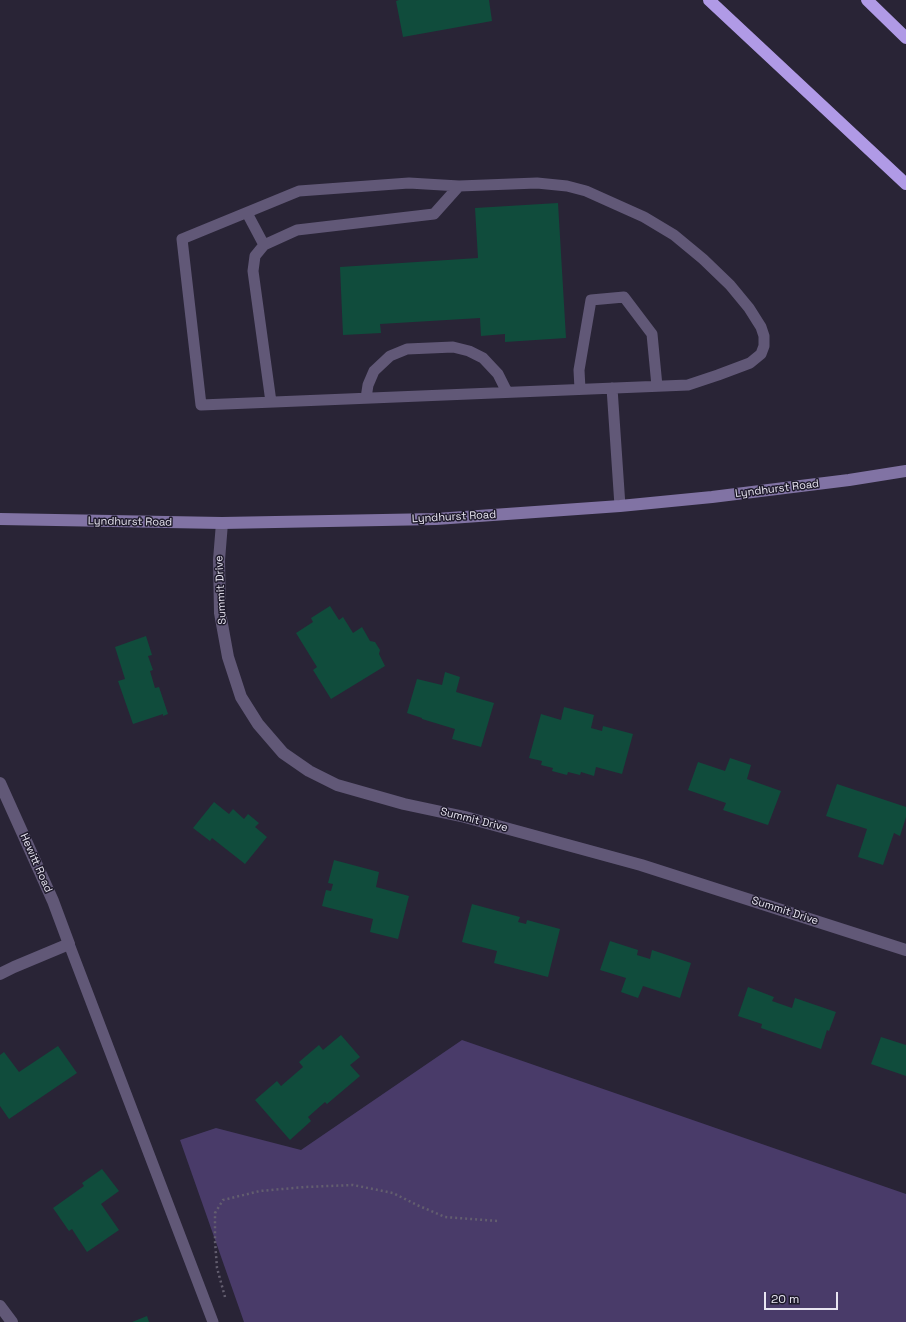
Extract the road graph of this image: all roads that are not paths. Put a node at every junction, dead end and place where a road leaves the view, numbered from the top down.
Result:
1 (709, 0) edge
2 (867, 0) edge
3 (906, 38) edge
4 (906, 184) edge
5 (459, 186) junction
6 (247, 213) junction
7 (264, 245) junction
8 (657, 386) junction
9 (612, 388) junction
10 (580, 389) junction
11 (507, 392) junction
12 (366, 398) junction
13 (271, 402) junction
14 (906, 471) edge
15 (620, 506) junction
16 (0, 519) edge
17 (222, 524) junction
18 (0, 783) edge
19 (69, 944) junction
20 (906, 950) edge
21 (0, 974) edge
22 (0, 1306) edge
23 (12, 1322) edge
24 (212, 1322) edge

1 - 4 highway
2 - 3 highway
5 - 6 lane
5 - 7 lane
5 - 8 lane
6 - 7 lane
6 - 13 lane
7 - 13 lane
8 - 9 lane
8 - 10 lane
9 - 10 lane
9 - 15 lane
10 - 11 lane
11 - 12 lane
11 - 12 lane
12 - 13 lane
14 - 15 main road, Lyndhurst Road
15 - 17 main road, Lyndhurst Road
16 - 17 main road, Lyndhurst Road
17 - 20 street, Summit Drive
18 - 19 street, Hewitt Road
19 - 21 street
19 - 24 lane
22 - 23 street

